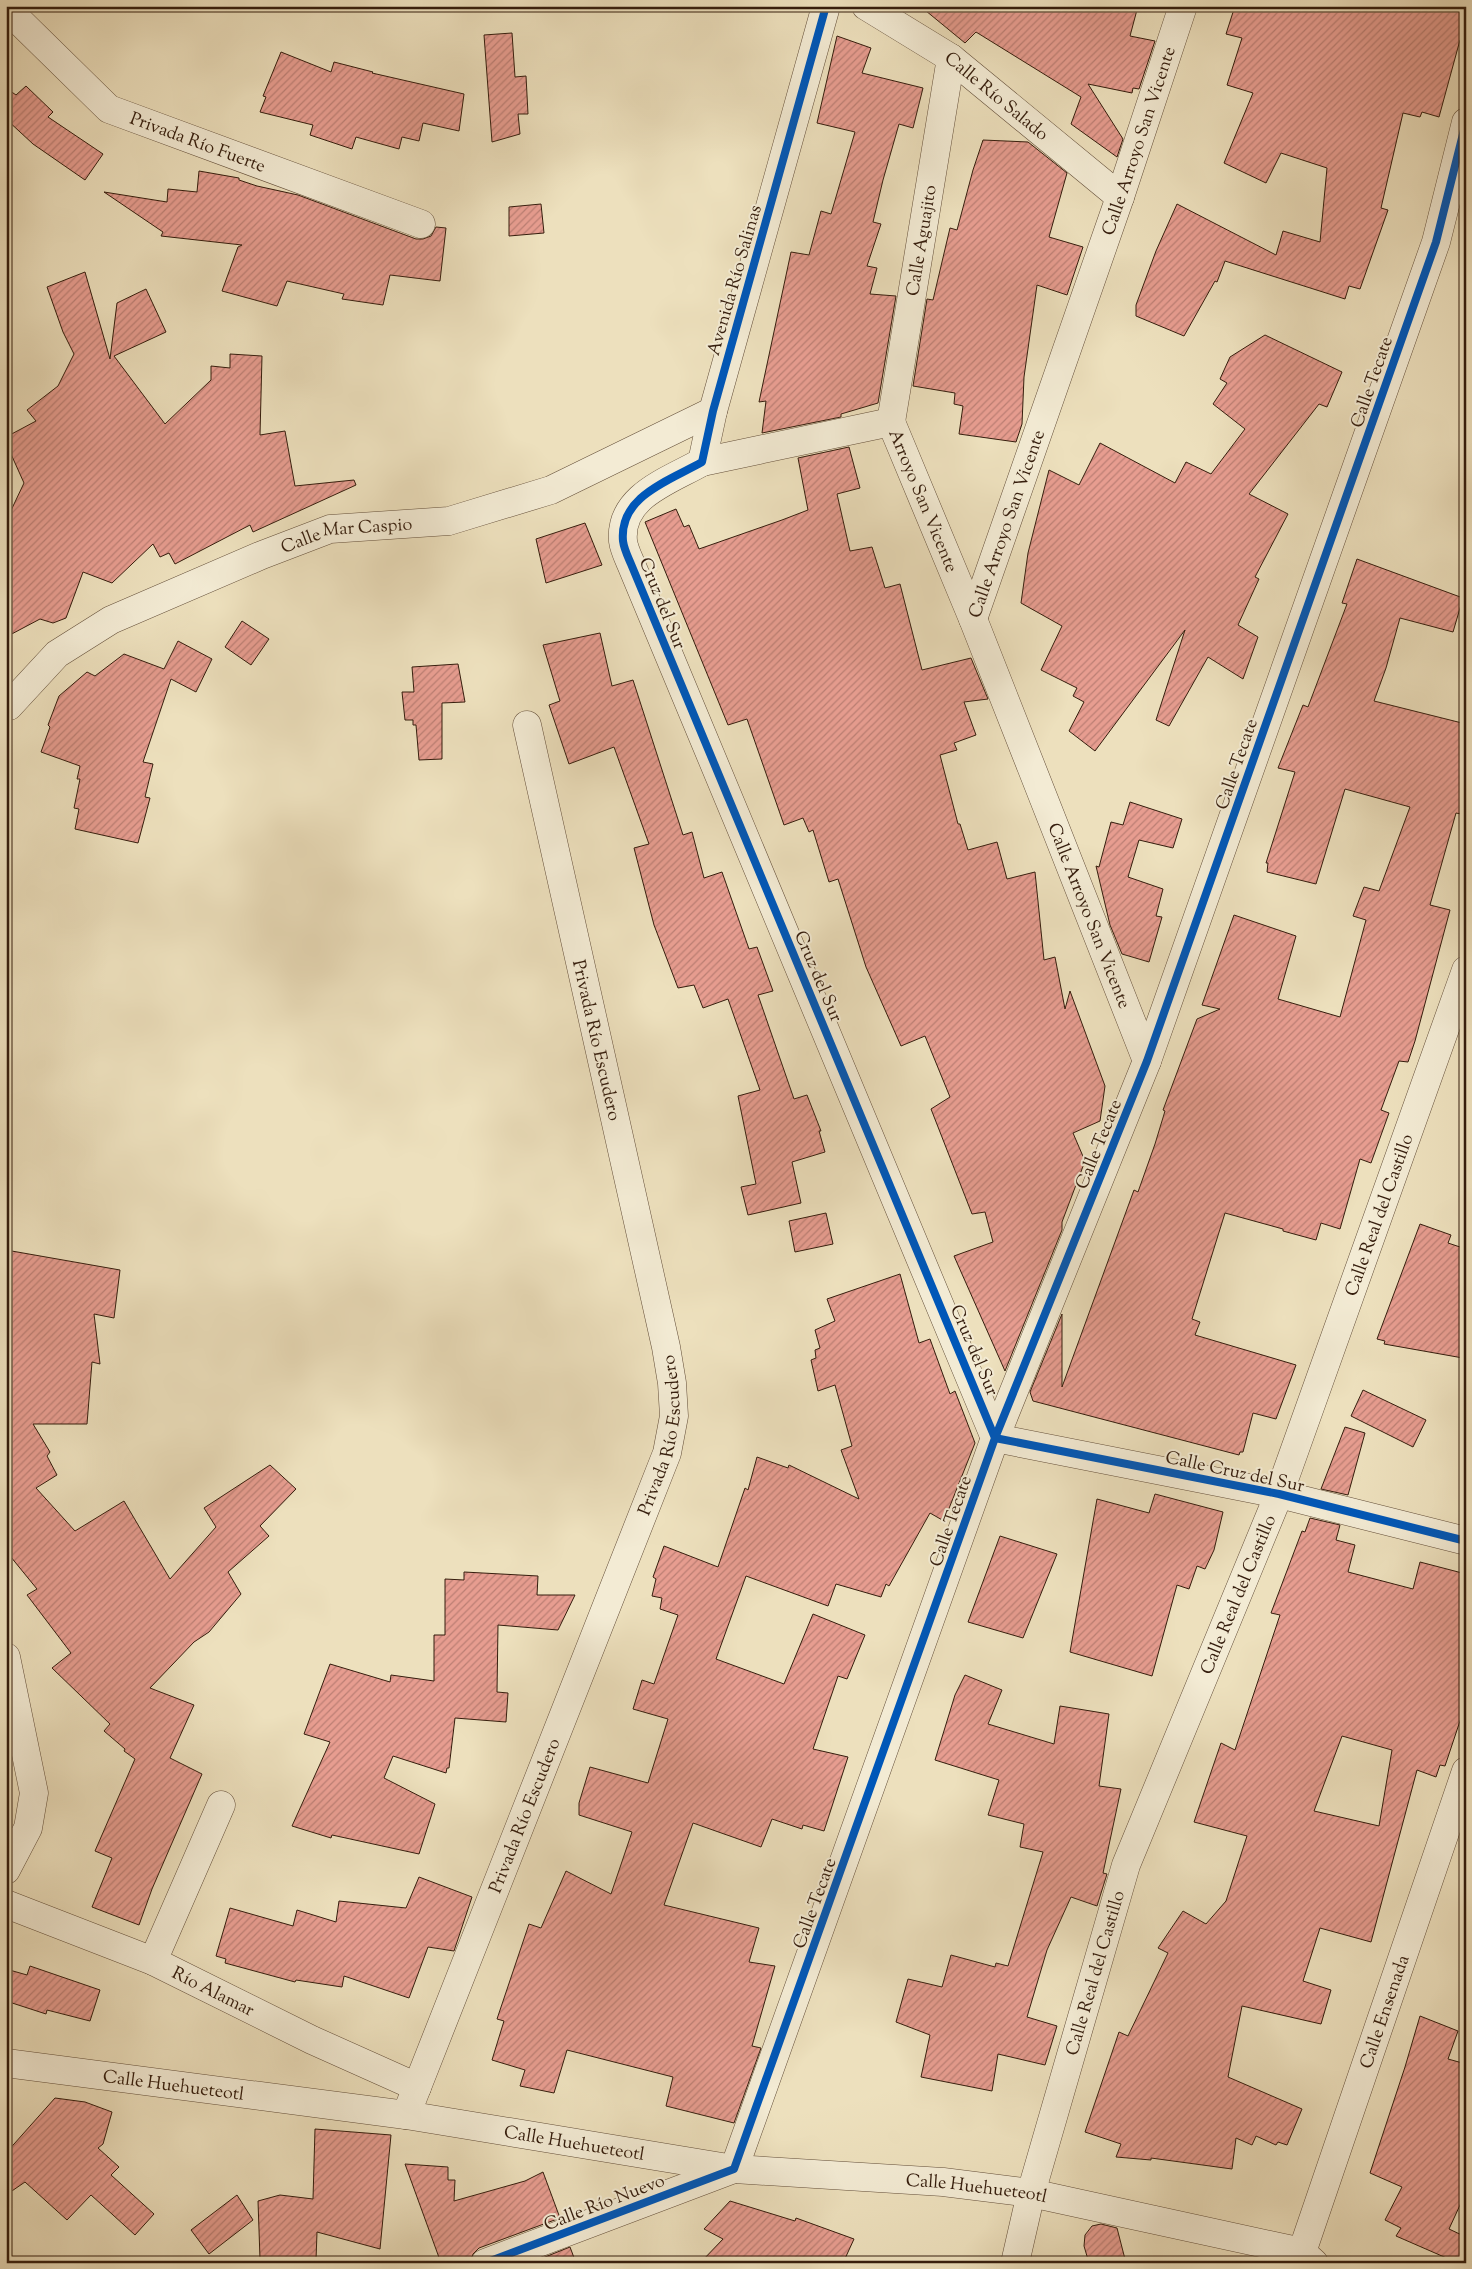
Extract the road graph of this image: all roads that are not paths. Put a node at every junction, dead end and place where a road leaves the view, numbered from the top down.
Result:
1 (826, 6) edge
2 (866, 6) edge
3 (1183, 6) edge
4 (6, 8) edge
5 (951, 58) junction
6 (1466, 122) edge
7 (1120, 196) junction
8 (421, 224) dead end
9 (713, 411) junction
10 (891, 422) junction
11 (702, 462) junction
12 (973, 619) junction
13 (7, 711) edge
14 (527, 725) dead end
15 (1466, 970) edge
16 (1147, 1061) junction
17 (995, 1438) junction
18 (1279, 1494) junction
19 (1466, 1541) edge
20 (6, 1657) edge
21 (1466, 1771) edge
22 (221, 1804) dead end
23 (6, 1870) edge
24 (6, 1904) edge
25 (153, 1961) junction
26 (6, 2063) edge
27 (418, 2087) junction
28 (406, 2115) junction
29 (734, 2169) junction
30 (1031, 2193) junction
31 (1308, 2258) edge
32 (484, 2263) edge
33 (1015, 2263) edge

1 - 9 street, Avenida Río Salinas
2 - 5 street, Calle Río Salado
3 - 7 street, Calle Arroyo San Vicente
4 - 8 street, Privada Río Fuerte
5 - 7 street, Calle Río Salado
5 - 10 street, Calle Aguajito
6 - 16 street, Calle Tecate
7 - 12 street, Calle Arroyo San Vicente
9 - 11 street, Avenida Río Salinas
9 - 13 street, Calle Mar Caspio
10 - 11 street, Arroyo San Vicente
10 - 12 street, Arroyo San Vicente
11 - 17 street, Cruz del Sur
12 - 16 street, Calle Arroyo San Vicente
14 - 27 street, Privada Río Escudero
15 - 18 street, Calle Real del Castillo
16 - 17 street, Calle Tecate
17 - 18 street, Calle Cruz del Sur
17 - 29 street, Calle Tecate
18 - 19 street, Calle Cruz del Sur
18 - 30 street, Calle Real del Castillo
20 - 23 street
21 - 31 street, Calle Ensenada
22 - 25 street
24 - 25 street, Río Alamar
25 - 27 street, Río Alamar
26 - 28 street, Calle Huehueteotl
27 - 28 street, Privada Río Escudero
28 - 29 street, Calle Huehueteotl
29 - 30 street, Calle Huehueteotl
29 - 32 street, Calle Río Nuevo
30 - 31 street, Calle Huehueteotl
30 - 33 street, Calle Real del Castillo

